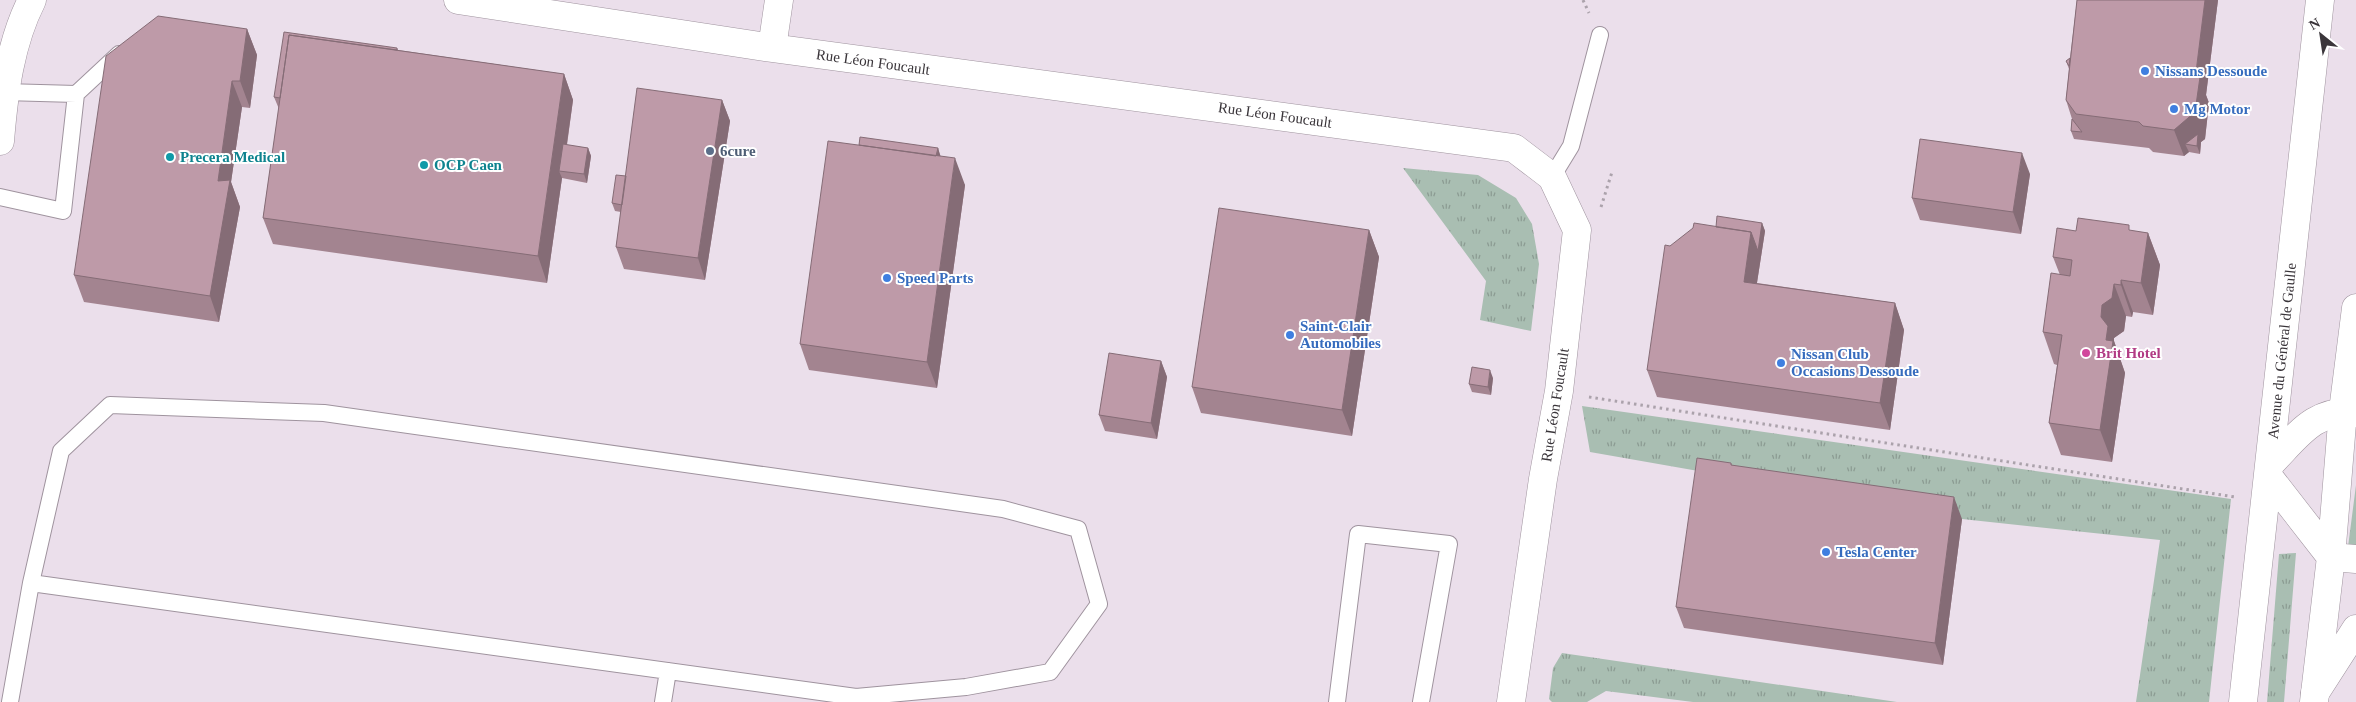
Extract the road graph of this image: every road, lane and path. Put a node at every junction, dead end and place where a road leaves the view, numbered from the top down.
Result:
1 (32, 0) edge
2 (458, 0) edge
3 (779, 0) edge
4 (2320, 0) edge
5 (1600, 35) dead end
6 (134, 40) edge
7 (772, 48) junction
8 (4, 92) junction
9 (76, 94) junction
10 (0, 141) edge
11 (1612, 172) dead end
12 (1552, 177) junction
13 (0, 197) edge
14 (1598, 216) dead end
15 (2356, 310) edge
16 (1584, 396) dead end
17 (2349, 412) edge
18 (2269, 470) junction
19 (2243, 499) dead end
20 (2344, 558) edge
21 (30, 583) junction
22 (2356, 628) edge
23 (668, 671) junction
24 (2314, 697) edge
25 (10, 702) edge
26 (663, 702) edge
27 (1337, 702) edge
28 (1421, 702) edge
29 (1512, 702) edge
30 (2243, 702) edge

1 - 8 street
2 - 7 street, Rue Léon Foucault
3 - 7 street
4 - 18 street, Avenue du Général de Gaulle
5 - 12 lane
6 - 9 lane
7 - 12 street, Rue Léon Foucault
8 - 9 lane
8 - 10 street
9 - 13 lane
11 - 14 path
12 - 29 street, Rue Léon Foucault
15 - 17 street
16 - 19 path
17 - 18 street
17 - 20 street
18 - 20 street
18 - 30 street, Avenue du Général de Gaulle
20 - 24 street
21 - 23 lane
21 - 23 lane
21 - 25 lane
22 - 24 street
23 - 26 lane
27 - 28 lane

